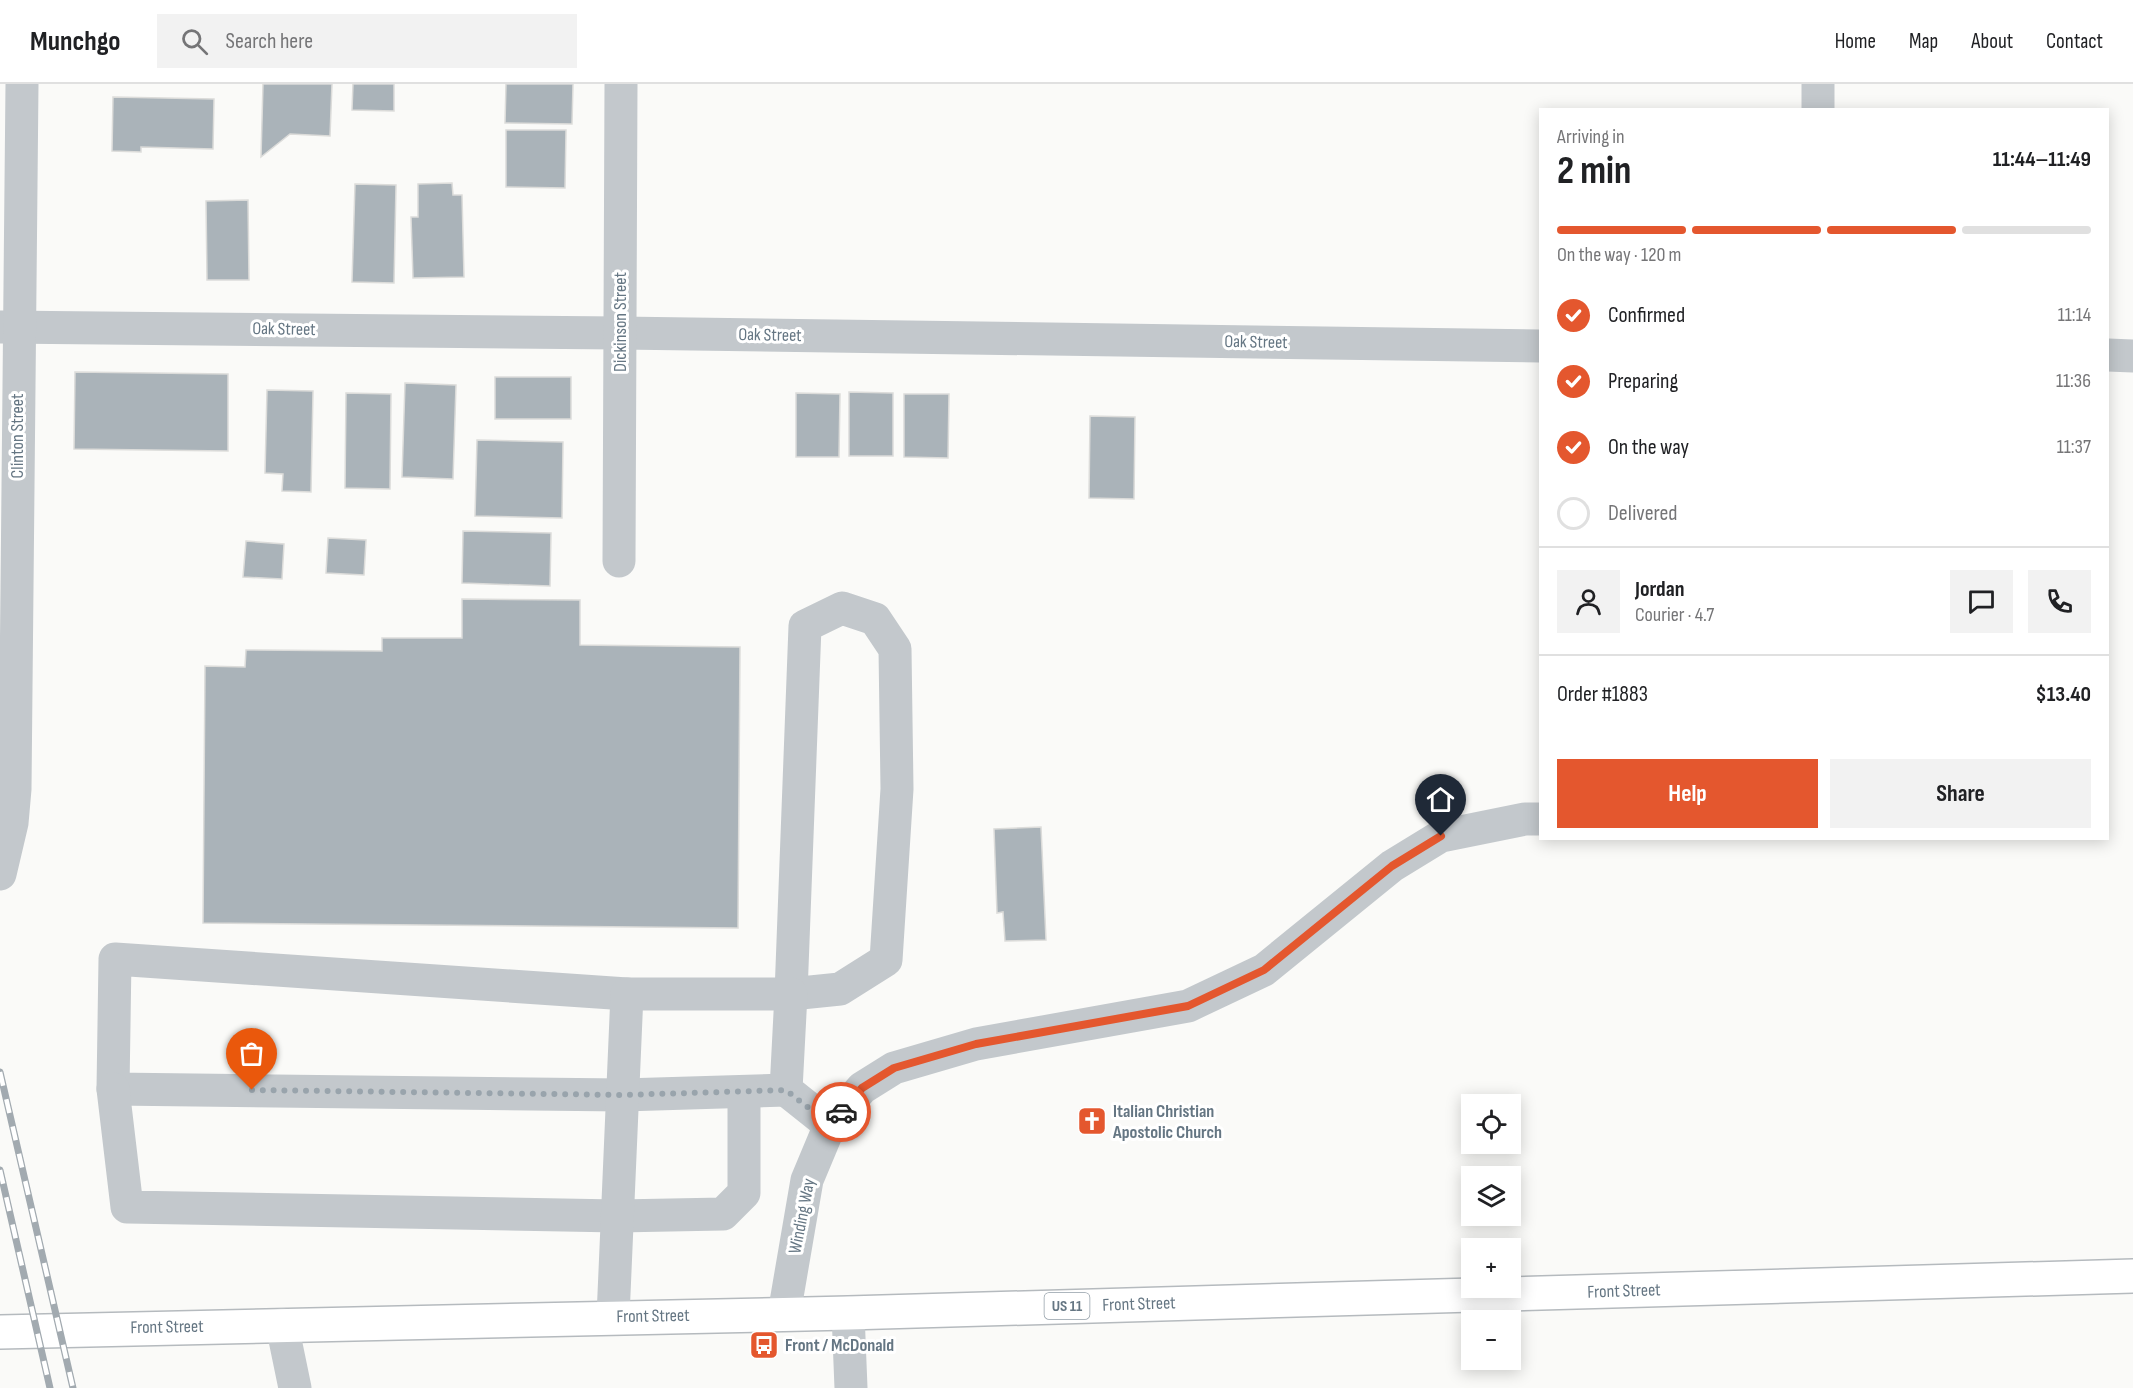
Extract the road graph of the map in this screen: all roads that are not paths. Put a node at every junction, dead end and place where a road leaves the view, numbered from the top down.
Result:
1 (22, 84) edge
2 (621, 84) edge
3 (1818, 84) edge
4 (1818, 108) edge
5 (9, 327) edge
6 (620, 333) junction
7 (1539, 346) edge
8 (2109, 355) edge
9 (2133, 356) edge
10 (619, 561) dead end
11 (1539, 819) edge
12 (0, 874) edge
13 (791, 993) junction
14 (627, 994) junction
15 (113, 1089) junction
16 (786, 1090) junction
17 (744, 1092) junction
18 (623, 1095) junction
19 (830, 1125) junction
20 (618, 1216) junction
21 (2133, 1276) edge
22 (848, 1313) junction
23 (784, 1314) junction
24 (613, 1317) junction
25 (282, 1325) junction
26 (0, 1332) edge
27 (295, 1388) edge
28 (851, 1388) edge

1 - 5 street, Clinton Street
2 - 6 street, Dickinson Street
3 - 4 street
5 - 6 street, Oak Street
5 - 12 street, Clinton Street
6 - 7 street, Oak Street
6 - 10 street, Dickinson Street
8 - 9 street
11 - 19 street, Winding Way
13 - 13 street
13 - 14 street
13 - 16 street
14 - 15 street
14 - 18 street
15 - 18 street
15 - 20 street
16 - 17 street
16 - 19 street
17 - 18 street
17 - 20 street
18 - 20 street
19 - 23 street, Winding Way
20 - 24 street
21 - 22 main road, Front Street / US 11
22 - 23 main road, Front Street / US 11
22 - 28 street
23 - 24 main road, Front Street / US 11
24 - 25 main road, Front Street / US 11
25 - 26 main road, Front Street / US 11
25 - 27 street

